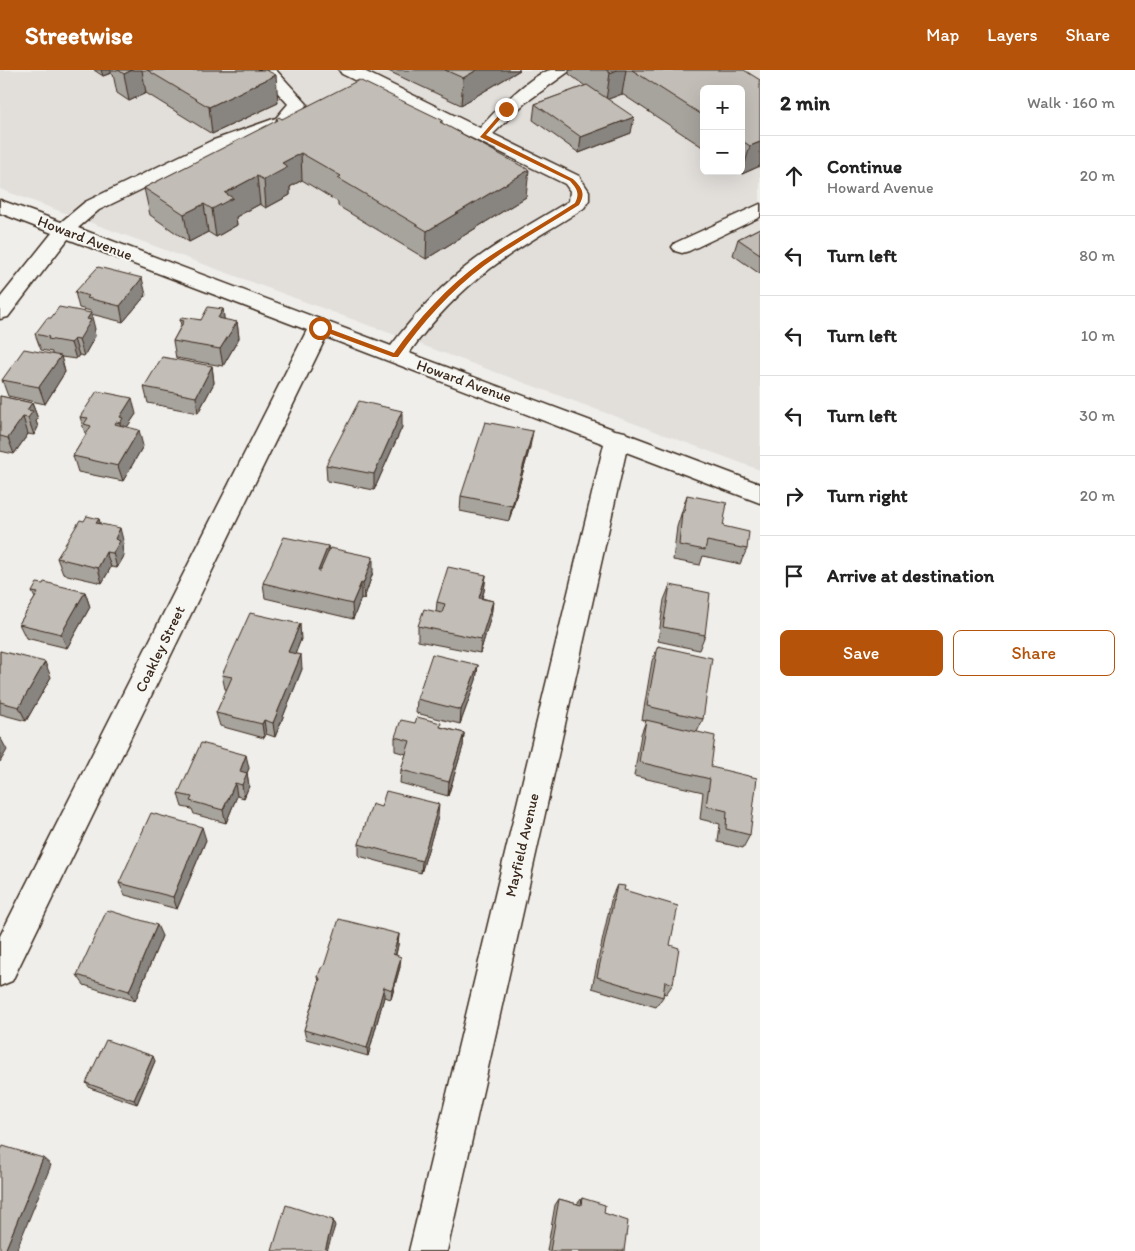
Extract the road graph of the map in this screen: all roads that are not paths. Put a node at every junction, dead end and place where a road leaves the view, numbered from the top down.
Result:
1 (266, 70) edge
2 (348, 70) edge
3 (562, 70) edge
4 (482, 136) junction
5 (0, 206) edge
6 (760, 210) edge
7 (64, 230) junction
8 (682, 247) dead end
9 (0, 312) edge
10 (320, 328) junction
11 (395, 356) junction
12 (616, 438) junction
13 (760, 494) edge
14 (0, 970) edge
15 (428, 1251) edge

1 - 7 street
2 - 4 street
3 - 4 street
4 - 11 street
5 - 7 street, Howard Avenue
6 - 8 street
7 - 9 street
7 - 10 street, Howard Avenue
10 - 11 street, Howard Avenue
10 - 14 street, Coakley Street
11 - 12 street, Howard Avenue
12 - 13 street, Howard Avenue
12 - 15 street, Mayfield Avenue

